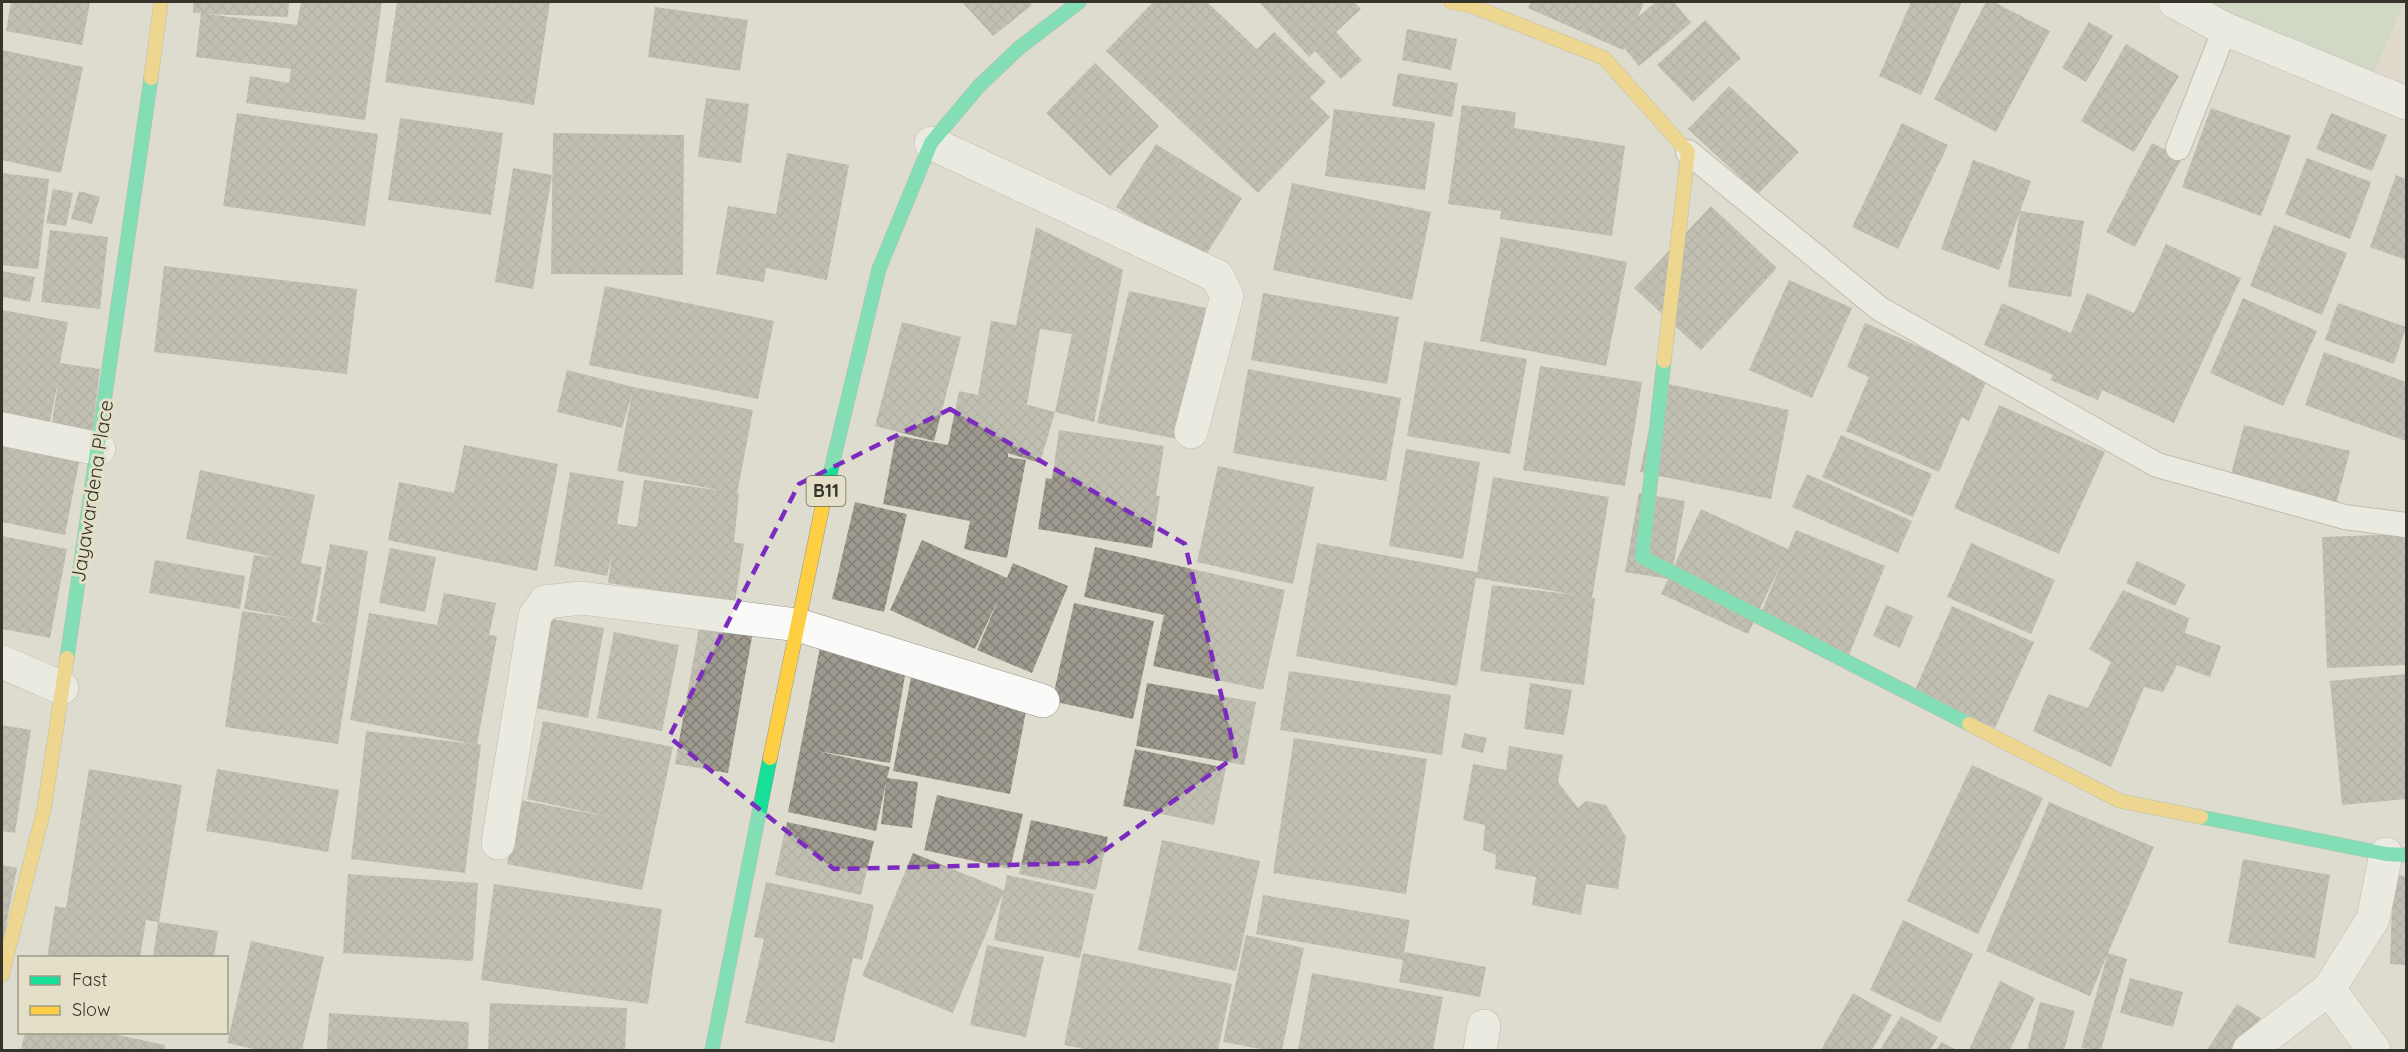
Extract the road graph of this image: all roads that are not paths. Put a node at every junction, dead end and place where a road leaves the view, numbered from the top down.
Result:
1 (161, 2) edge
2 (1079, 2) edge
3 (1451, 2) edge
4 (2175, 2) edge
5 (2225, 29) junction
6 (2406, 103) edge
7 (931, 143) junction
8 (2178, 148) dead end
9 (1688, 152) junction
10 (2, 429) edge
11 (1191, 432) dead end
12 (99, 449) junction
13 (2406, 525) edge
14 (798, 625) junction
15 (2, 662) edge
16 (62, 688) junction
17 (1043, 701) dead end
18 (498, 843) dead end
19 (2396, 855) edge
20 (2, 975) edge
21 (2329, 989) junction
22 (712, 1050) edge
23 (2249, 1050) edge
24 (2374, 1050) edge

1 - 12 street, Jayawardena Place
2 - 7 street, B11
3 - 9 street
4 - 5 street
5 - 6 street
5 - 8 lane
7 - 11 street
7 - 14 street, B11
9 - 13 lane
9 - 19 street
10 - 12 street
12 - 16 street, Jayawardena Place
14 - 17 street
14 - 18 street
14 - 22 street, B11
15 - 16 street
16 - 20 street, Jayawardena Place
19 - 21 street
21 - 23 street
21 - 24 street

